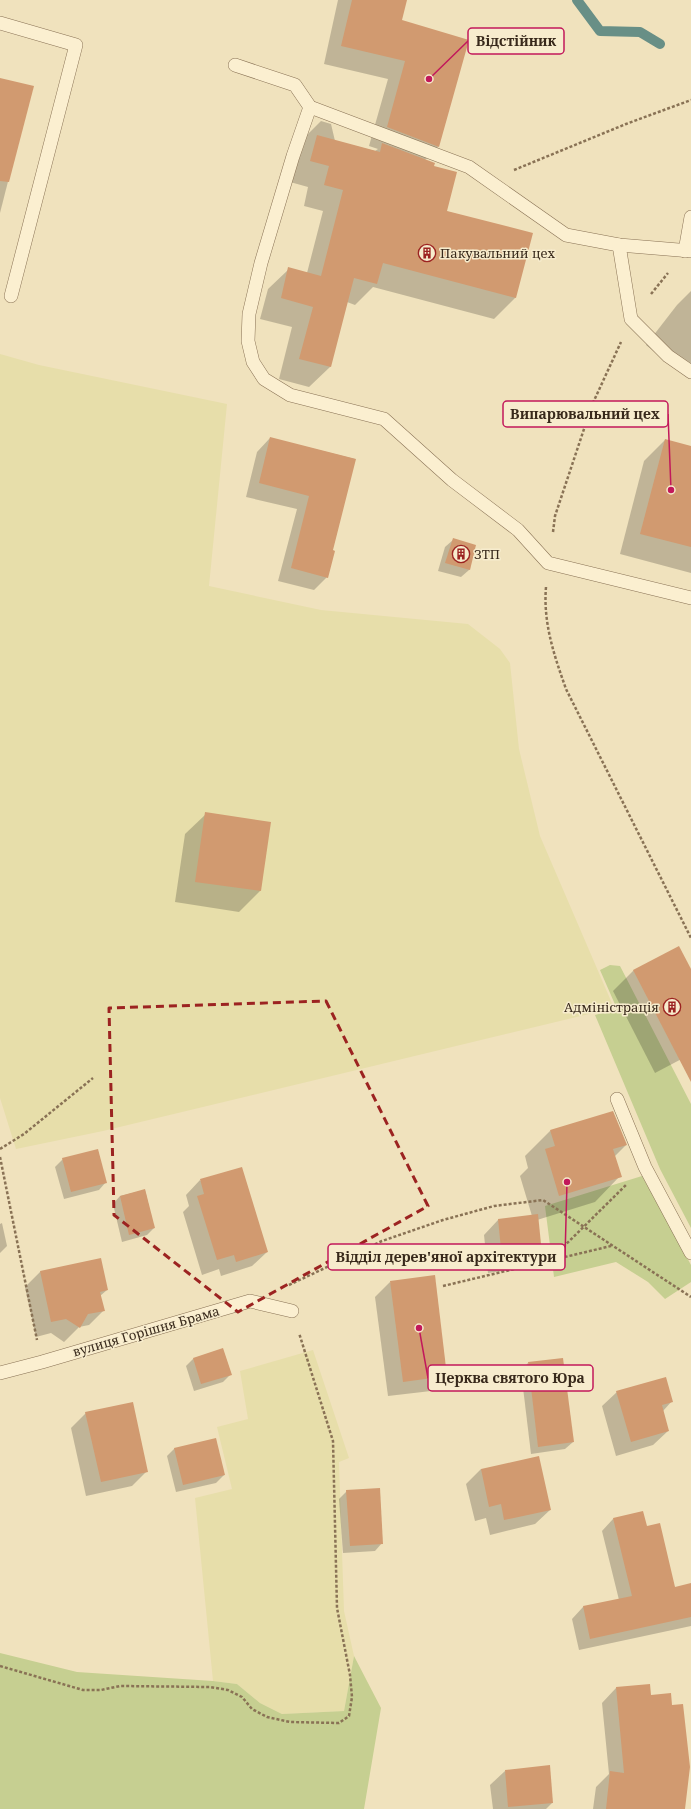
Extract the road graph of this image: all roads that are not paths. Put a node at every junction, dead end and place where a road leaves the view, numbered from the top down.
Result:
1 (0, 22) edge
2 (235, 65) dead end
3 (310, 107) junction
4 (691, 217) edge
5 (619, 245) junction
6 (688, 251) edge
7 (11, 296) dead end
8 (691, 372) edge
9 (691, 598) edge
10 (617, 1099) dead end
11 (691, 1253) edge
12 (292, 1311) road end
13 (0, 1373) edge

1 - 7 lane
2 - 3 lane
3 - 5 lane
3 - 9 lane
4 - 6 lane
5 - 6 lane
5 - 8 lane
10 - 11 lane
12 - 13 lane, вулиця Горішня Брама

